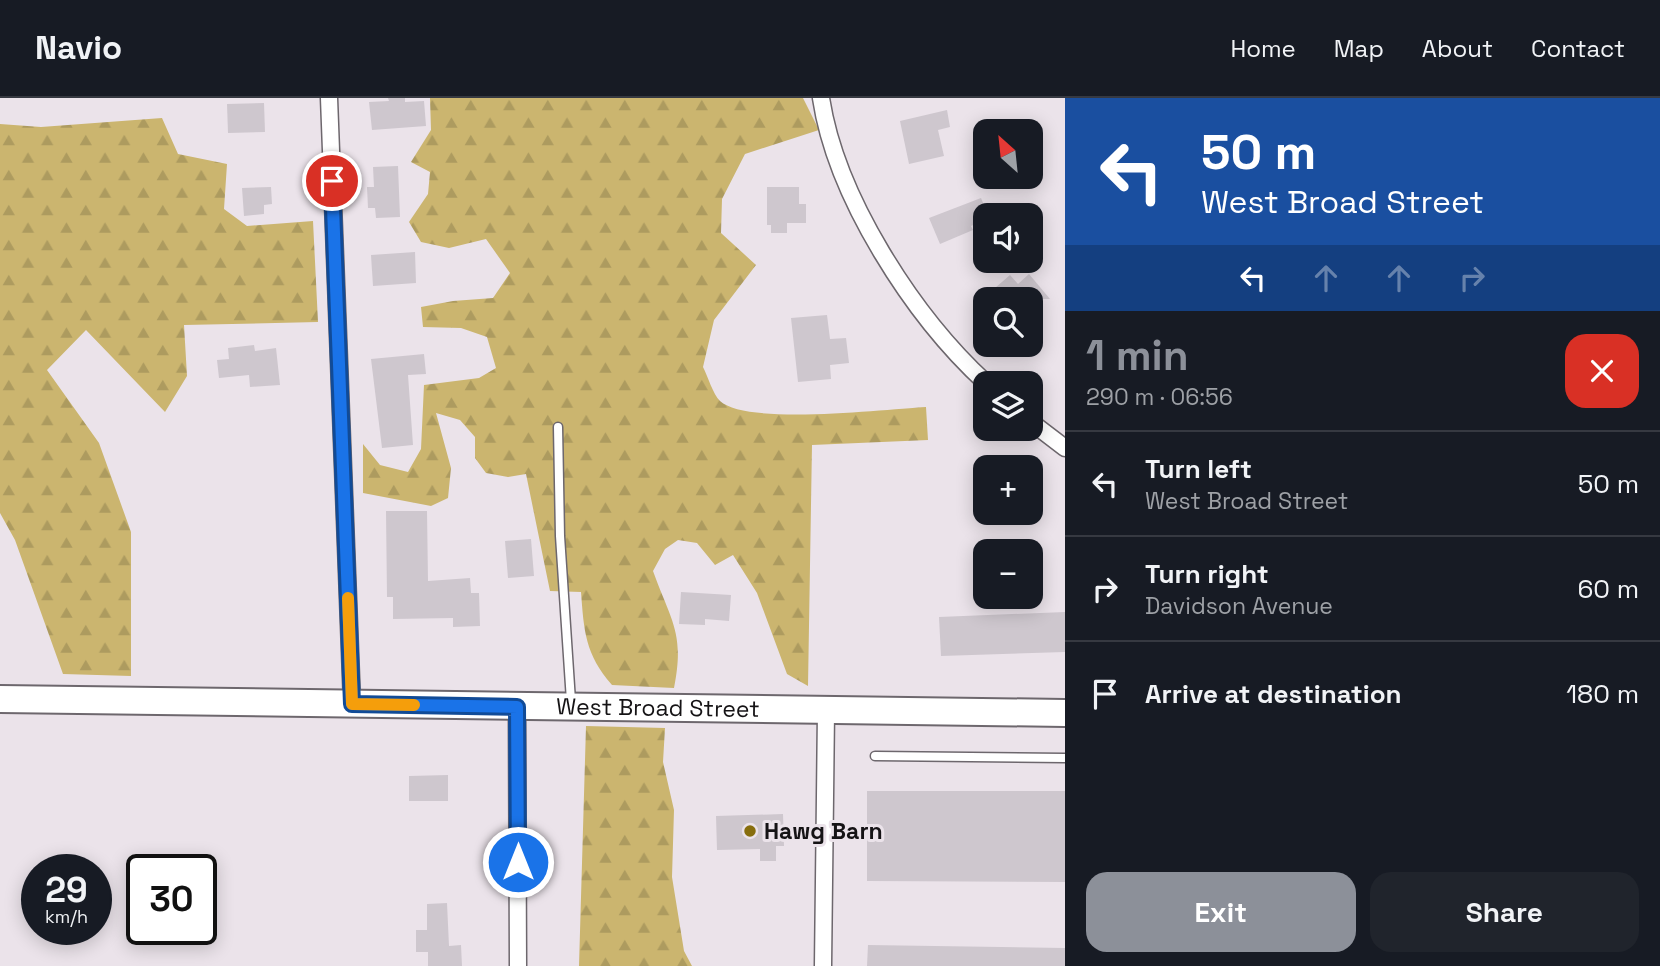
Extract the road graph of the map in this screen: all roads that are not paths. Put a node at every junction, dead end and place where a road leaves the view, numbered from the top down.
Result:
1 (329, 98) edge
2 (821, 98) edge
3 (973, 372) edge
4 (558, 427) dead end
5 (1043, 431) edge
6 (1061, 445) edge
7 (1065, 458) edge
8 (0, 699) edge
9 (352, 704) junction
10 (517, 707) junction
11 (572, 708) junction
12 (826, 711) junction
13 (1065, 713) edge
14 (875, 756) dead end
15 (1065, 758) edge
16 (518, 966) edge
17 (823, 966) edge

1 - 9 street
2 - 3 street
4 - 11 lane
5 - 6 street
6 - 7 street
8 - 9 main road, West Broad Street
9 - 10 main road, West Broad Street
10 - 11 main road, West Broad Street
10 - 16 street
11 - 12 main road, West Broad Street
12 - 13 main road, West Broad Street
12 - 17 street
14 - 15 lane

